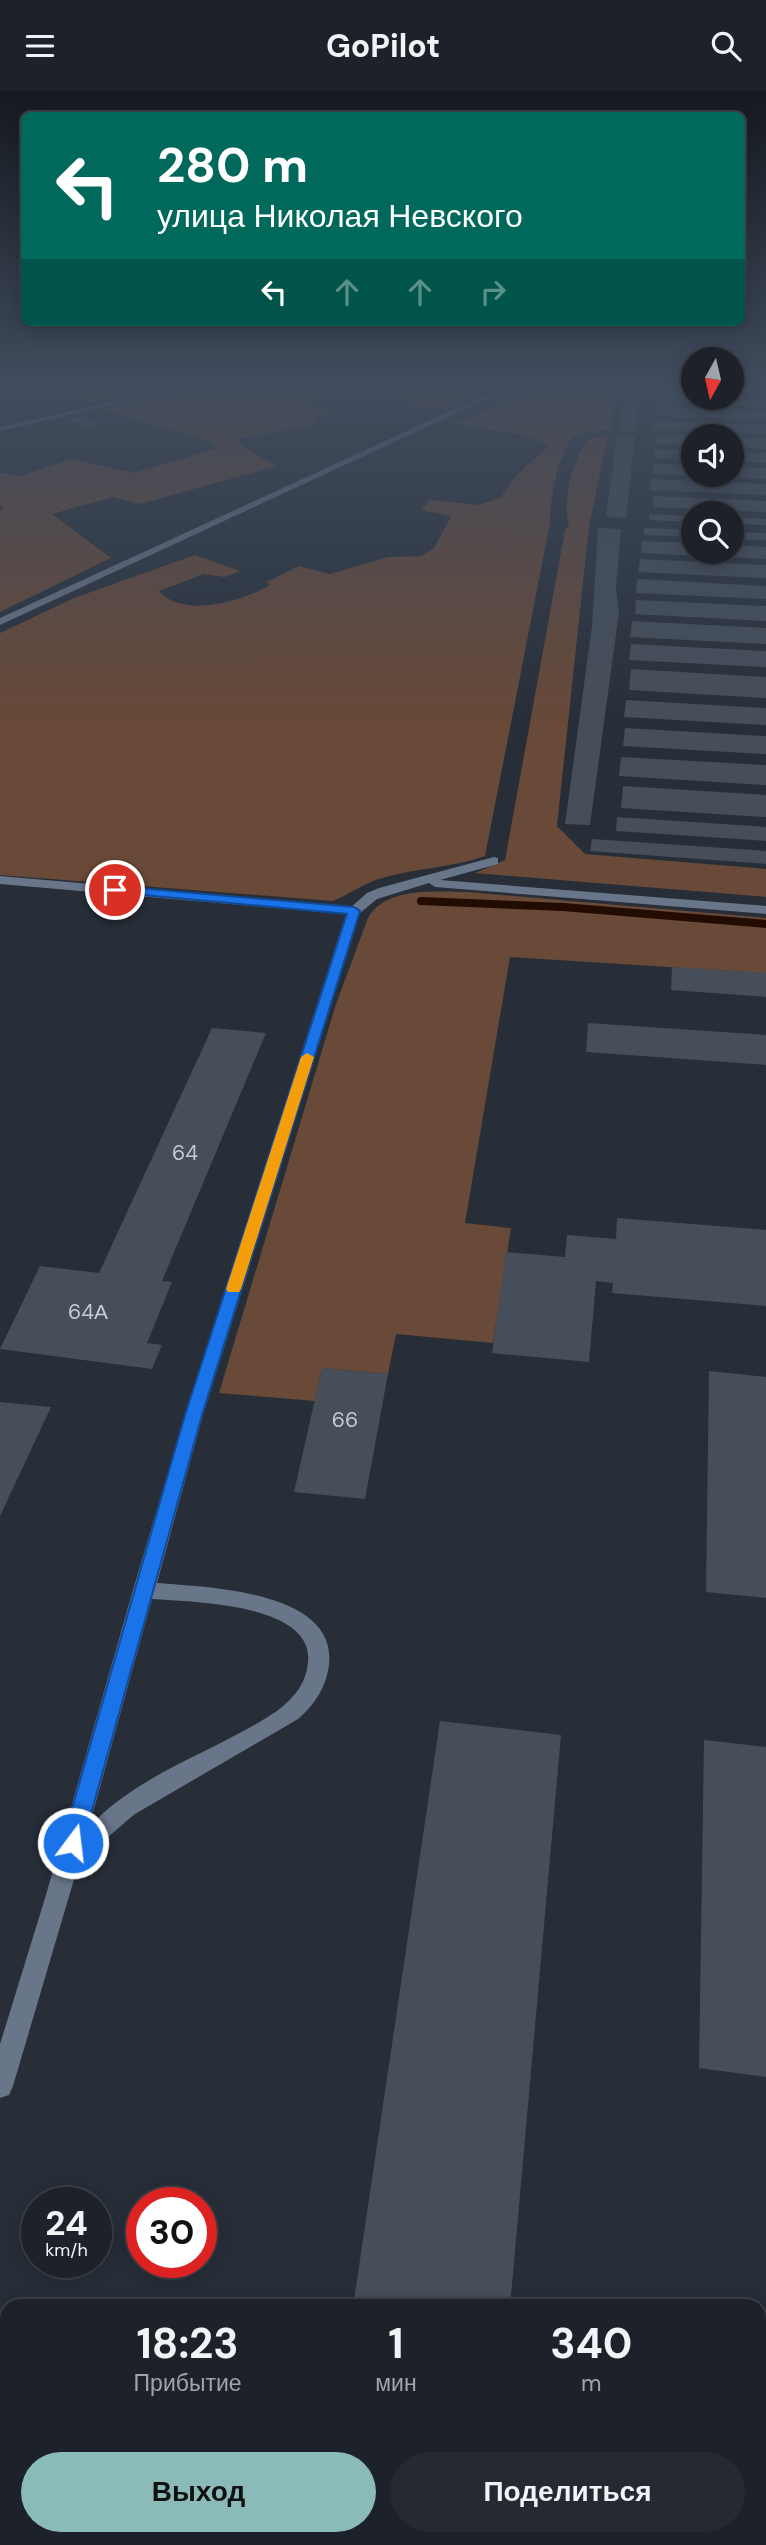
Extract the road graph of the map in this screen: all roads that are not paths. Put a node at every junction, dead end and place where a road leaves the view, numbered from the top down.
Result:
1 (266, 500) edge
2 (0, 622) edge
3 (494, 861) dead end
4 (0, 880) edge
5 (423, 882) junction
6 (766, 910) edge
7 (354, 911) junction
8 (143, 1590) junction
9 (58, 1895) junction
10 (0, 2086) edge

1 - 2 street
3 - 5 street
4 - 7 street
5 - 6 street
5 - 7 street
7 - 8 street
8 - 9 street
8 - 9 street
9 - 10 street

